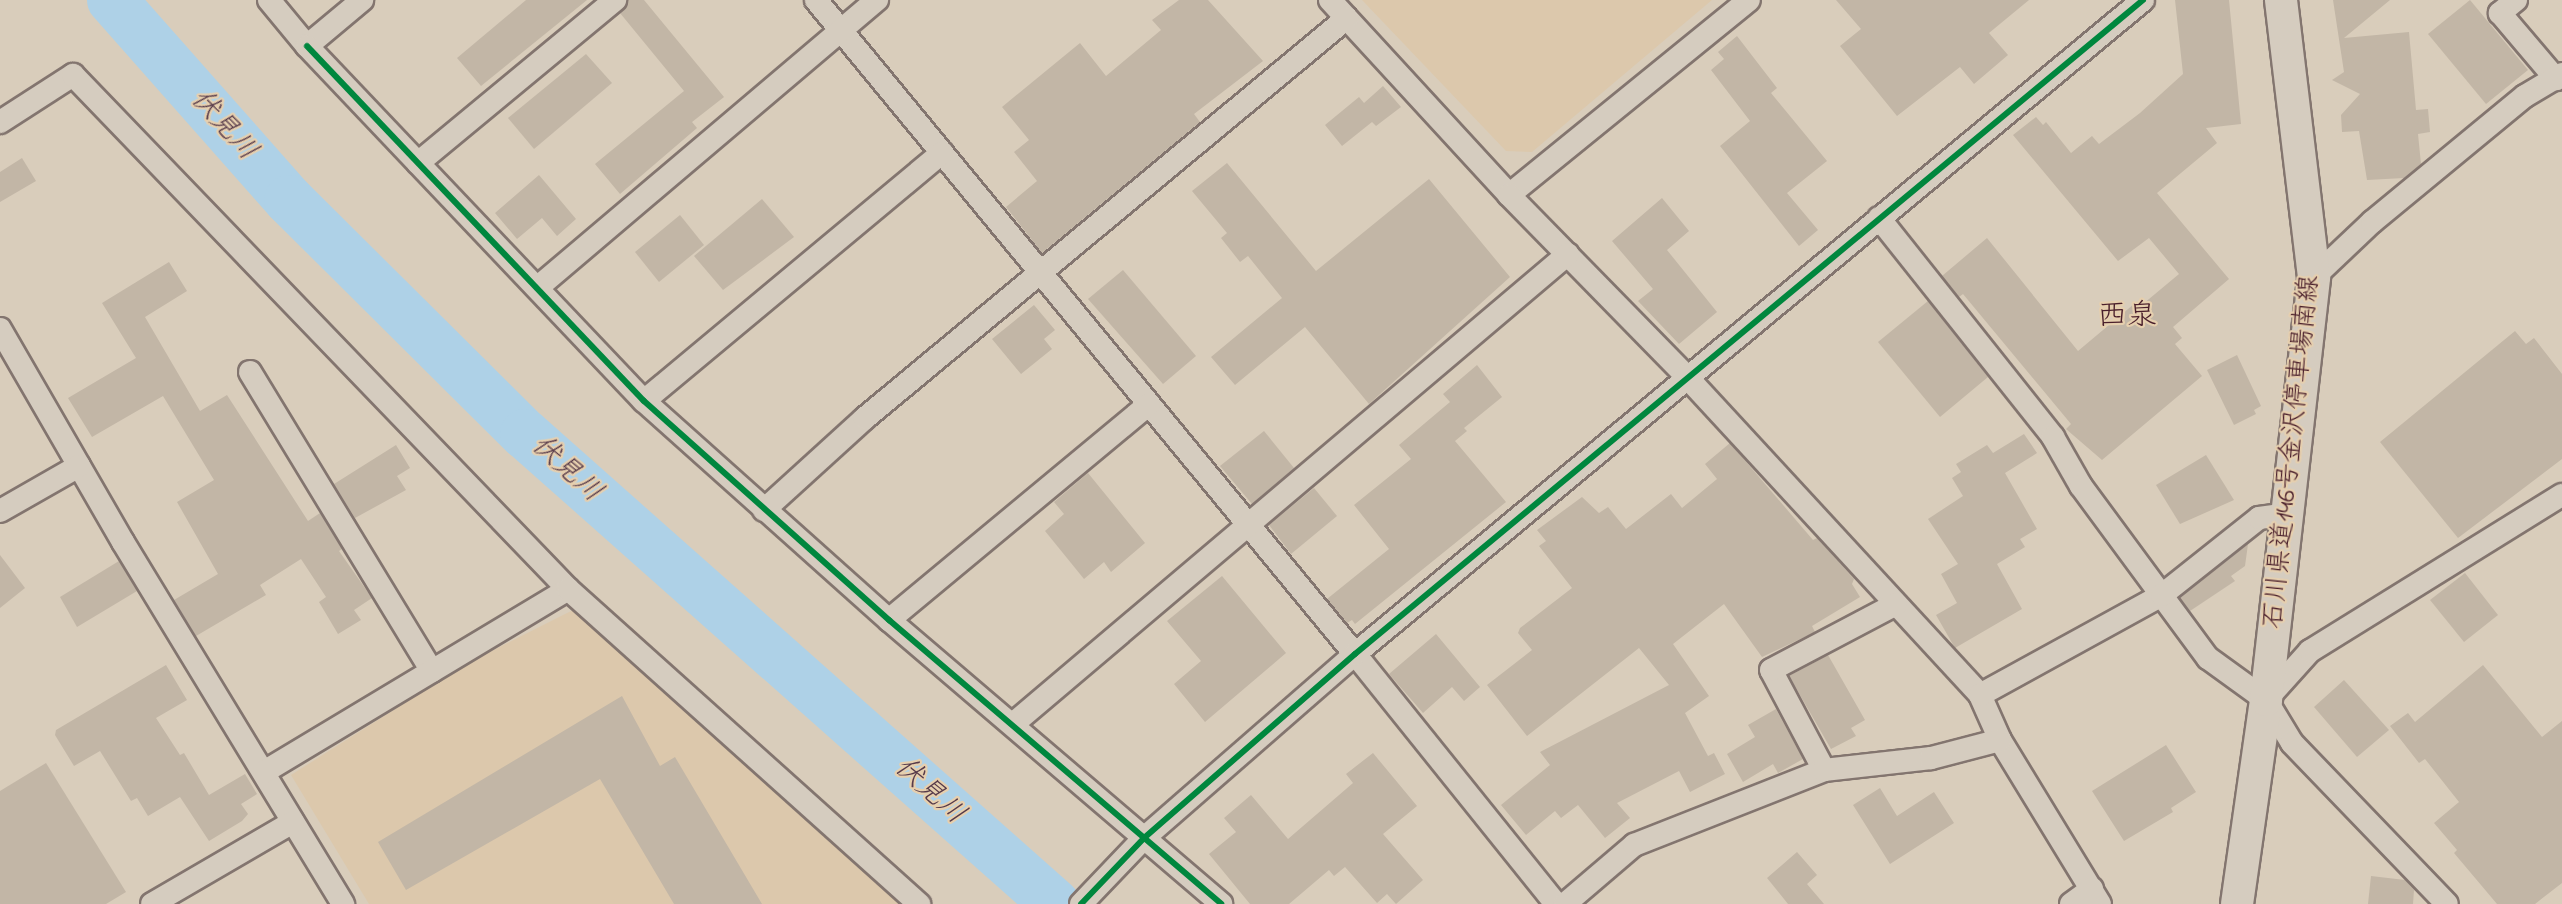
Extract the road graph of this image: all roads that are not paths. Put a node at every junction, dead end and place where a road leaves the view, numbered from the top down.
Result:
1 (269, 0) edge
2 (362, 0) edge
3 (615, 0) edge
4 (816, 0) edge
5 (877, 0) edge
6 (1330, 0) edge
7 (1749, 0) edge
8 (2143, 0) edge
9 (2281, 0) edge
10 (2516, 0) edge
11 (1347, 18) junction
12 (841, 31) junction
13 (307, 46) junction
14 (2559, 77) edge
15 (0, 122) edge
16 (942, 153) junction
17 (418, 163) junction
18 (1509, 195) junction
19 (1879, 218) junction
20 (1568, 255) junction
21 (1040, 271) junction
22 (2314, 277) junction
23 (537, 288) junction
24 (0, 329) edge
25 (250, 372) dead end
26 (1686, 376) junction
27 (644, 401) junction
28 (1149, 404) junction
29 (79, 466) junction
30 (2562, 495) edge
31 (764, 510) junction
32 (0, 511) edge
33 (2287, 514) junction
34 (1247, 524) junction
35 (568, 589) junction
36 (2162, 595) junction
37 (1896, 604) junction
38 (889, 620) junction
39 (1355, 654) junction
40 (432, 671) junction
41 (1980, 694) junction
42 (2266, 700) junction
43 (1013, 724) junction
44 (2000, 740) junction
45 (1824, 770) junction
46 (264, 772) junction
47 (293, 822) junction
48 (1137, 844) junction
49 (2096, 897) edge
50 (152, 904) edge
51 (343, 904) edge
52 (919, 904) edge
53 (1081, 904) edge
54 (1221, 904) edge
55 (1556, 904) edge
56 (1565, 904) edge
57 (2071, 904) edge
58 (2237, 904) edge
59 (2447, 904) edge

1 - 13 street
2 - 13 street
3 - 17 street
4 - 12 street
5 - 12 street
6 - 11 street
7 - 18 street
8 - 19 street
9 - 22 main road, 石川県道146号金沢停車場南線
10 - 14 street
11 - 18 street
11 - 21 street
12 - 16 street
12 - 23 street
13 - 17 street
14 - 22 street
15 - 35 street
16 - 21 street
16 - 27 street
17 - 23 street
18 - 20 street
19 - 26 street
19 - 36 street
20 - 26 street
20 - 34 street
21 - 28 street
21 - 31 street
22 - 33 main road, 石川県道146号金沢停車場南線
23 - 27 street
24 - 29 street
25 - 40 street
26 - 37 street
26 - 39 street
27 - 31 street
28 - 34 street
28 - 38 street
29 - 32 street
29 - 46 street
30 - 42 street
31 - 38 street
33 - 36 street
33 - 42 main road, 石川県道146号金沢停車場南線
34 - 39 street
34 - 43 street
35 - 40 street
35 - 52 street
36 - 41 street
36 - 42 street
37 - 41 street
37 - 45 street
38 - 43 street
39 - 48 street
39 - 55 street
40 - 46 street
41 - 44 street
42 - 58 main road, 石川県道146号金沢停車場南線
42 - 59 street
43 - 48 street
44 - 45 street
44 - 49 street
45 - 56 street
46 - 47 street
47 - 50 street
47 - 51 street
48 - 53 street
48 - 54 street
49 - 57 street

